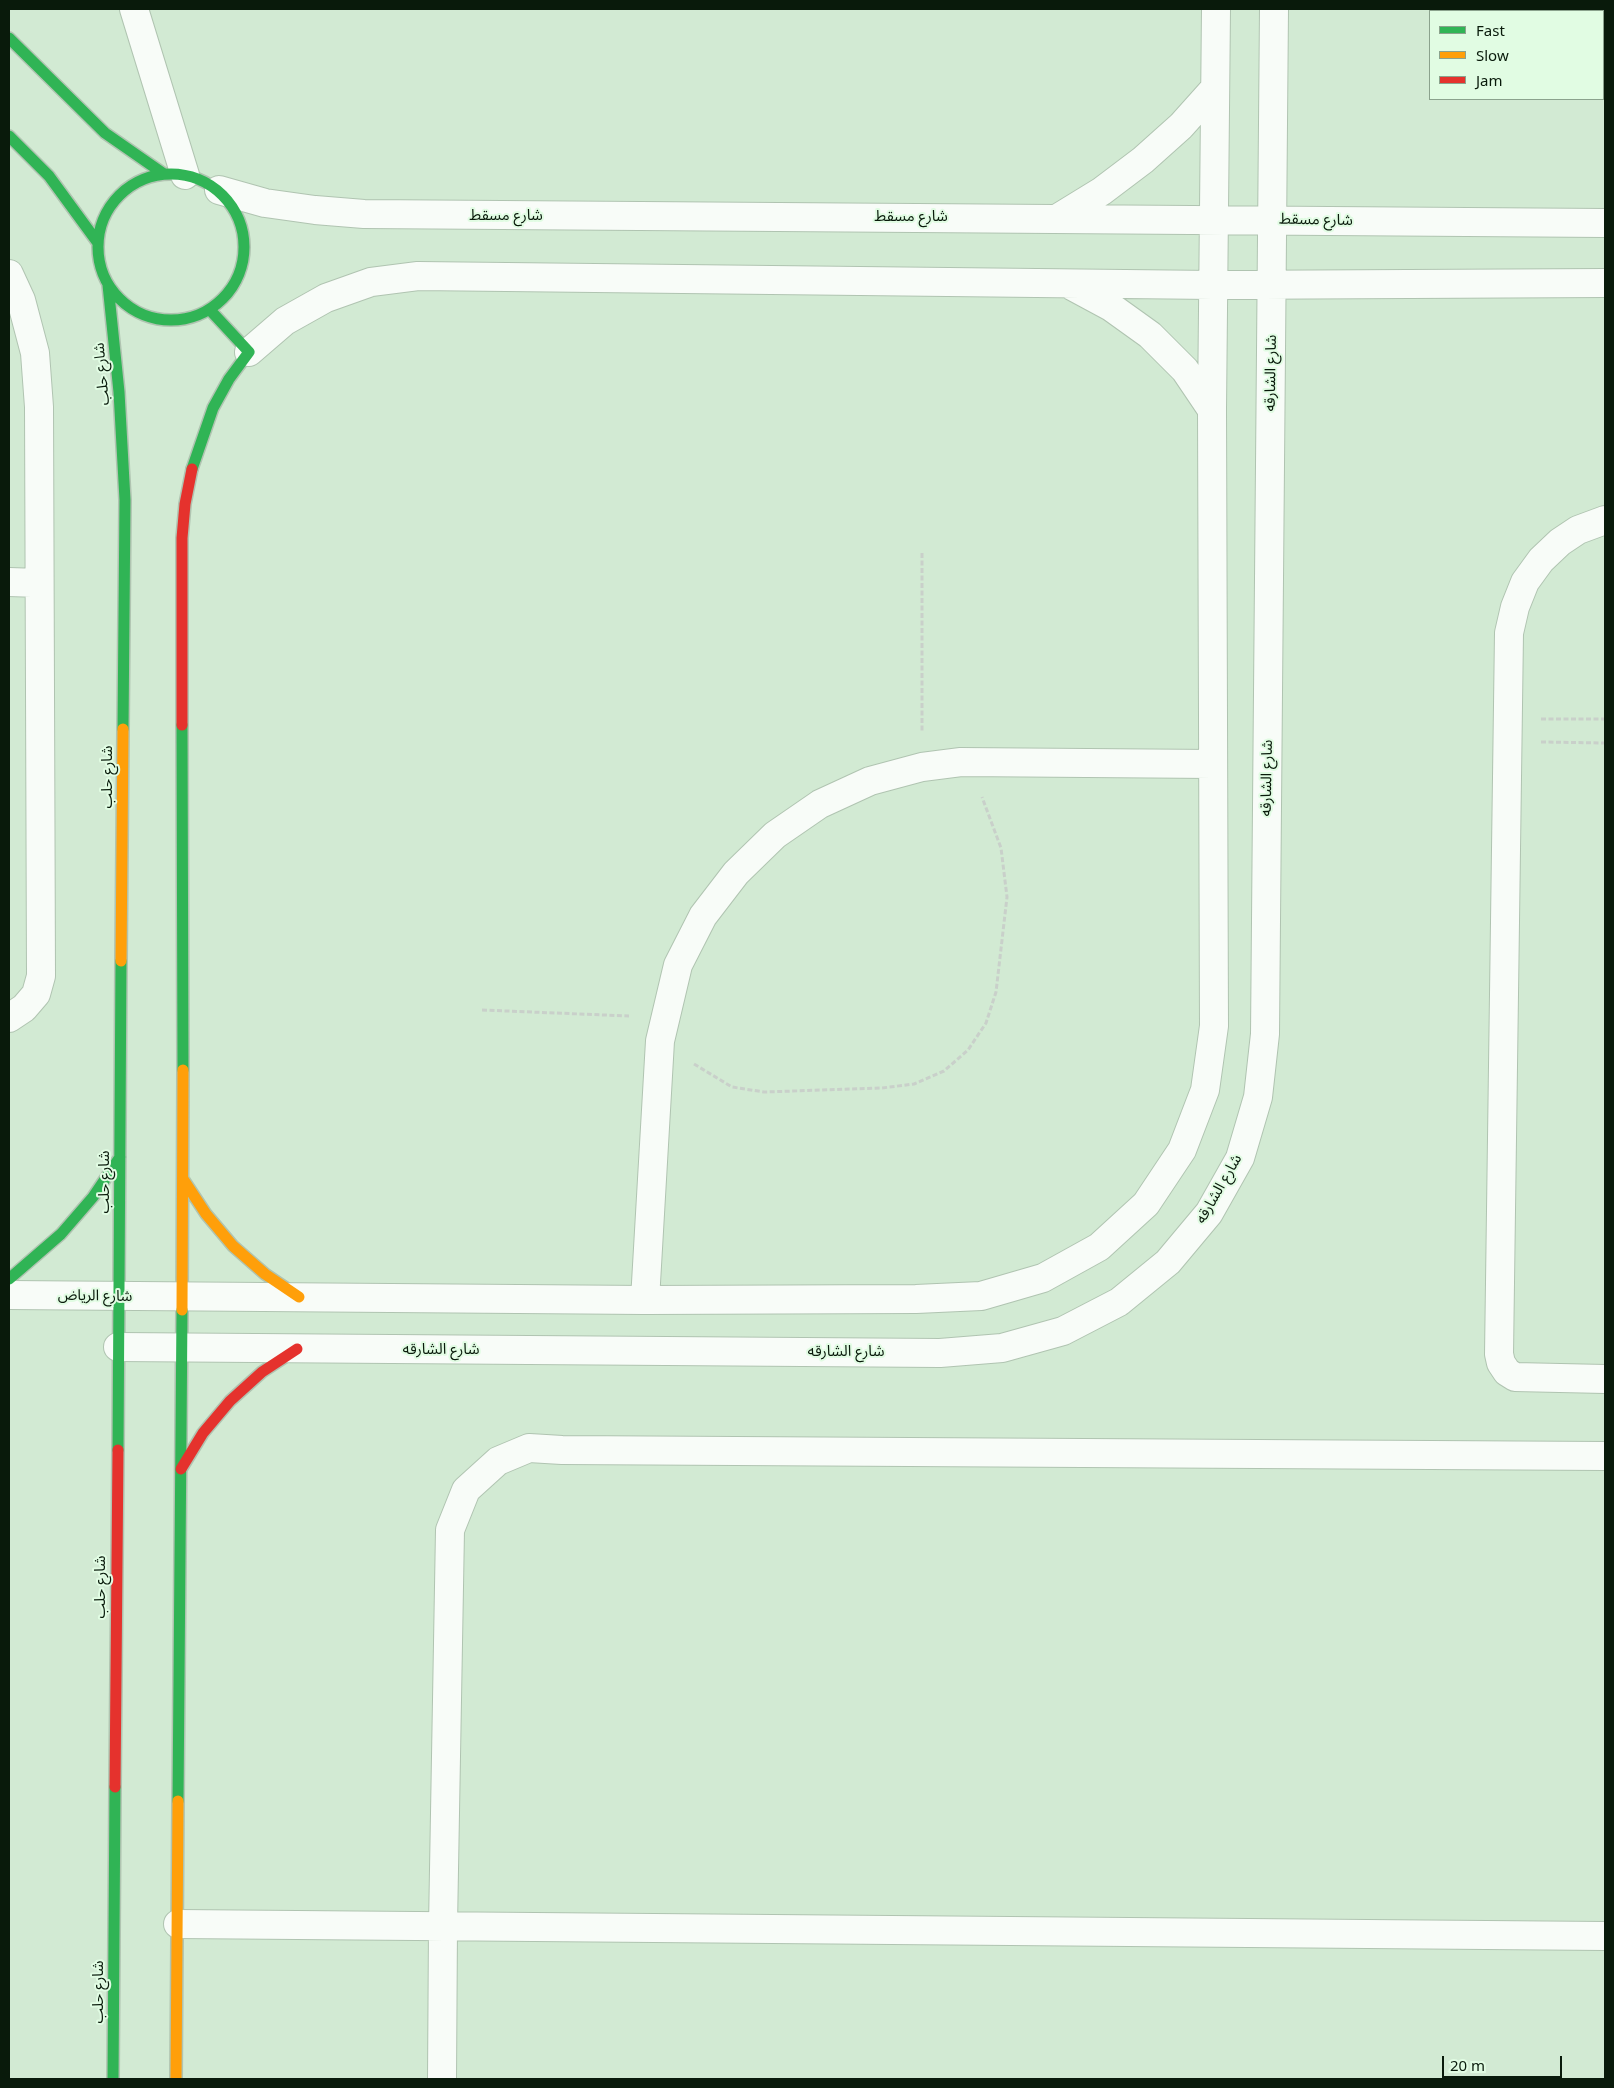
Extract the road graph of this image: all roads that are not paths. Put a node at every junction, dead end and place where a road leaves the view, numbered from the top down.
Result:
1 (134, 9) edge
2 (1216, 9) edge
3 (1274, 9) edge
4 (9, 38) edge
5 (1215, 88) junction
6 (9, 136) edge
7 (175, 174) junction
8 (219, 190) junction
9 (1058, 218) junction
10 (1214, 219) junction
11 (1272, 219) junction
12 (1605, 223) edge
13 (98, 243) junction
14 (9, 274) edge
15 (1068, 284) junction
16 (1605, 284) edge
17 (108, 285) junction
18 (1213, 285) junction
19 (1272, 285) junction
20 (210, 310) junction
21 (249, 352) junction
22 (1212, 410) junction
23 (1605, 520) edge
24 (9, 582) edge
25 (39, 583) junction
26 (1213, 764) junction
27 (9, 1018) edge
28 (120, 1157) junction
29 (183, 1179) junction
30 (9, 1278) edge
31 (9, 1295) edge
32 (119, 1296) junction
33 (182, 1296) junction
34 (299, 1297) junction
35 (645, 1300) junction
36 (118, 1347) junction
37 (182, 1347) junction
38 (297, 1349) junction
39 (1605, 1379) edge
40 (1605, 1456) edge
41 (181, 1470) junction
42 (178, 1924) junction
43 (443, 1926) junction
44 (1605, 1936) edge
45 (113, 2079) edge
46 (176, 2079) edge
47 (442, 2079) edge

1 - 7 street
2 - 5 street
3 - 11 street, شارع الشارقه
4 - 7 street
5 - 9 street
5 - 10 street
6 - 13 street
7 - 8 street
7 - 13 street
8 - 9 street, شارع مسقط
8 - 20 street
9 - 10 street, شارع مسقط
10 - 11 street, شارع مسقط
10 - 18 street
11 - 12 street, شارع مسقط
11 - 19 street, شارع الشارقه
13 - 17 street
14 - 25 street
15 - 18 street
15 - 21 street
15 - 22 street
16 - 19 street
17 - 20 street
17 - 28 street, شارع حلب
18 - 19 street
18 - 22 street
19 - 38 street, شارع الشارقه
20 - 21 street
21 - 29 street
22 - 26 street
23 - 39 street
24 - 25 street
25 - 27 street
26 - 35 street
26 - 35 street
28 - 30 street
28 - 32 street, شارع حلب
29 - 33 street
29 - 34 street
31 - 32 street, شارع الرياض
32 - 33 street, شارع الرياض
32 - 36 street, شارع حلب
33 - 34 street
33 - 37 street
34 - 35 street
36 - 37 street
36 - 45 street, شارع حلب
37 - 38 street, شارع الشارقه
37 - 41 street
38 - 41 street
40 - 43 street
41 - 42 street
42 - 43 street
42 - 46 street
43 - 44 street
43 - 47 street

